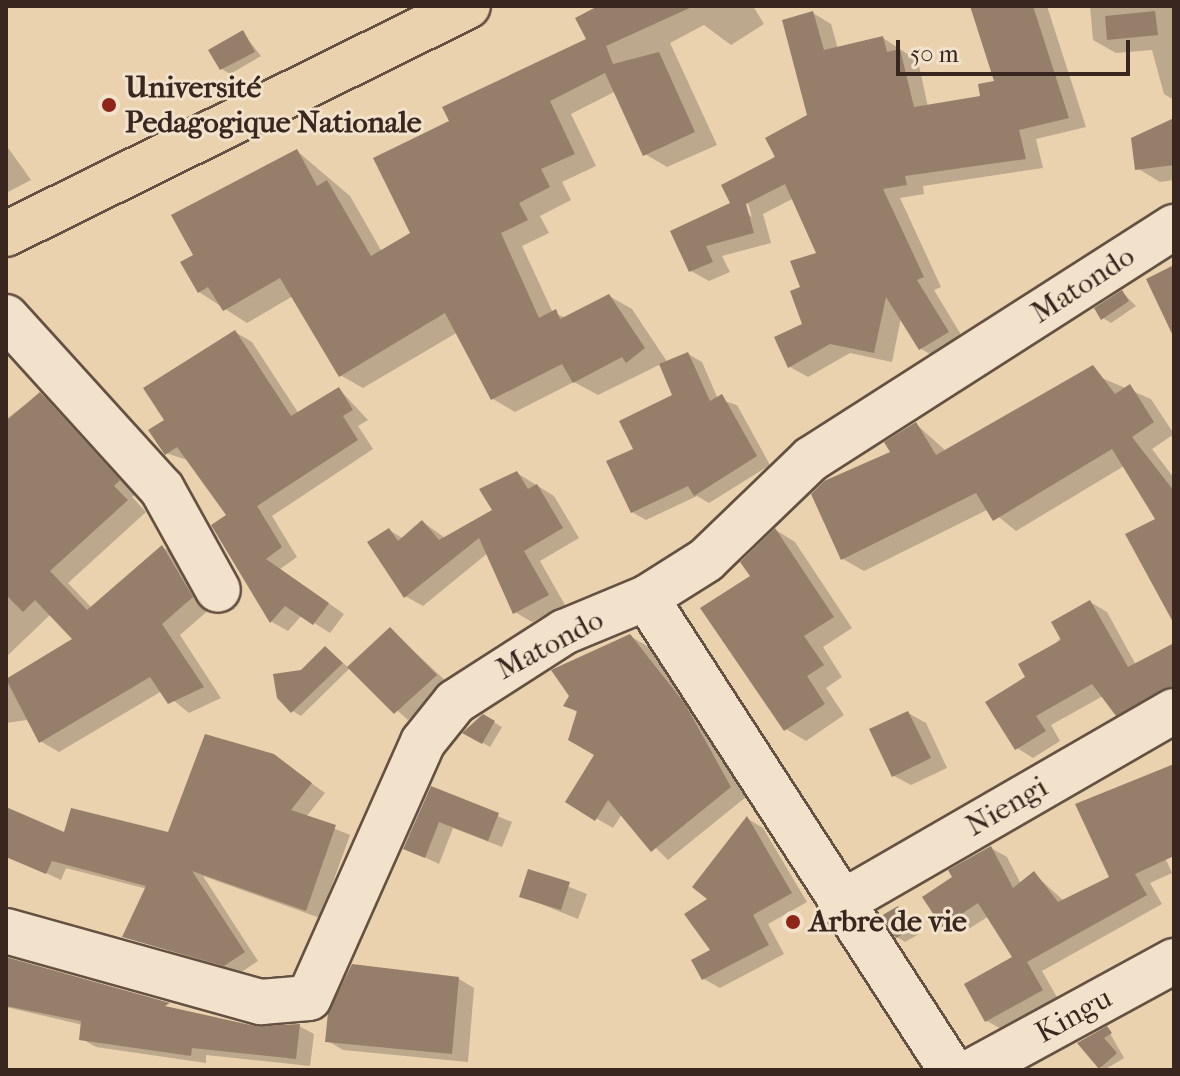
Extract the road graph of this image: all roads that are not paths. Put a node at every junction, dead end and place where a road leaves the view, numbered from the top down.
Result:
1 (468, 6) edge
2 (1174, 227) edge
3 (6, 234) edge
4 (6, 317) edge
5 (218, 590) dead end
6 (646, 598) junction
7 (1174, 711) edge
8 (841, 903) junction
9 (6, 931) edge
10 (1174, 961) edge
11 (951, 1070) edge
12 (974, 1070) edge

1 - 3 highway
2 - 6 street, Matondo
4 - 5 street
6 - 8 street
6 - 9 street, Matondo
7 - 8 street, Niengi
8 - 11 street
10 - 12 street, Kingu

